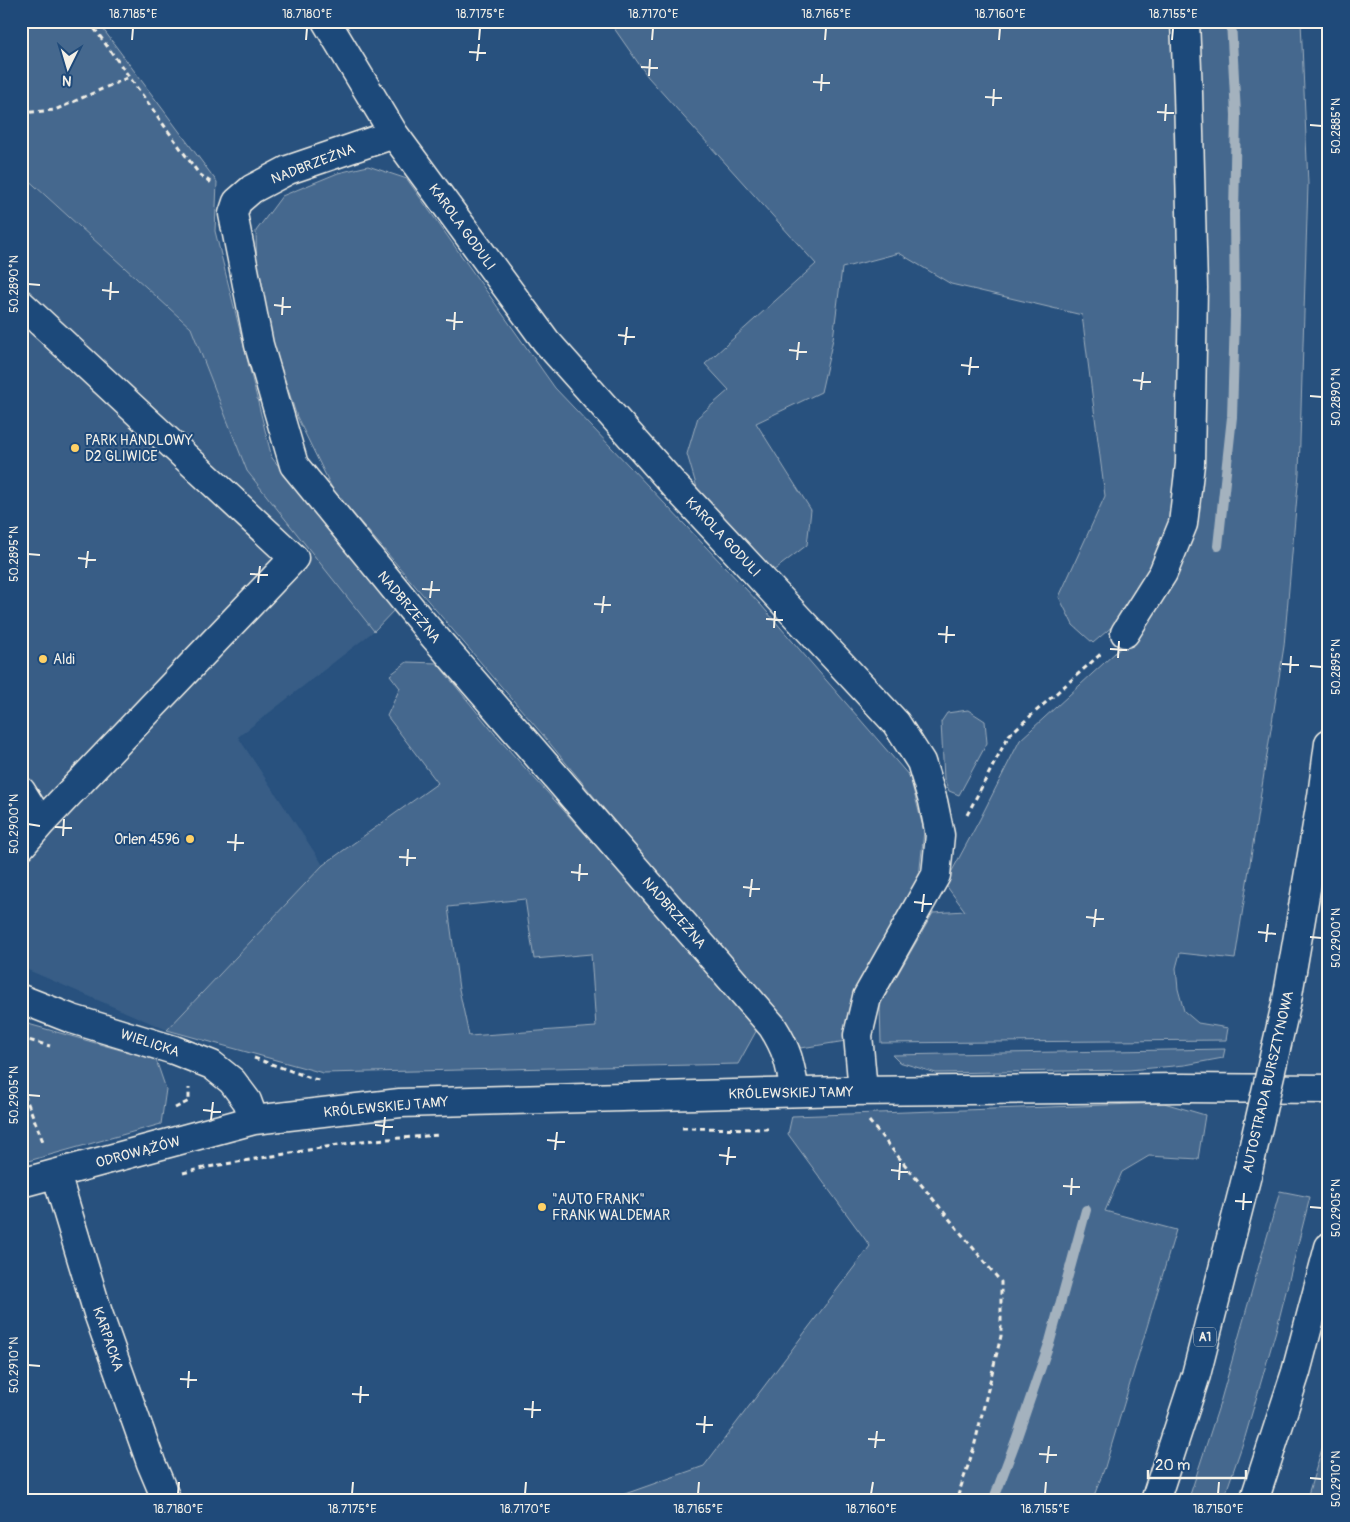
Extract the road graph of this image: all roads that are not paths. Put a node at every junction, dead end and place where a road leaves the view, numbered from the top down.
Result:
1 (326, 21) edge
2 (1185, 21) edge
3 (394, 134) junction
4 (21, 304) edge
5 (1125, 633) road end
6 (1329, 743) edge
7 (21, 791) edge
8 (41, 824) junction
9 (21, 846) edge
10 (21, 999) edge
11 (1329, 1089) edge
12 (854, 1091) junction
13 (795, 1092) junction
14 (254, 1120) junction
15 (56, 1174) junction
16 (21, 1183) edge
17 (1329, 1247) edge
18 (166, 1501) edge
19 (1155, 1501) edge
20 (1254, 1501) edge

1 - 3 main road, KAROLA GODULI
2 - 5 main road
3 - 12 main road, KAROLA GODULI
3 - 13 main road, NADBRZEŻNA
4 - 8 main road
6 - 19 main road, AUTOSTRADA BURSZTYNOWA / A1, bridge
7 - 8 main road
8 - 9 main road
10 - 14 main road, WIELICKA
11 - 12 main road, KRÓLEWSKIEJ TAMY
12 - 13 main road, KRÓLEWSKIEJ TAMY
13 - 14 main road, KRÓLEWSKIEJ TAMY
14 - 15 main road, ODROWĄŻÓW
15 - 16 main road, ODROWĄŻÓW
15 - 18 main road, KARPACKA
17 - 20 main road

